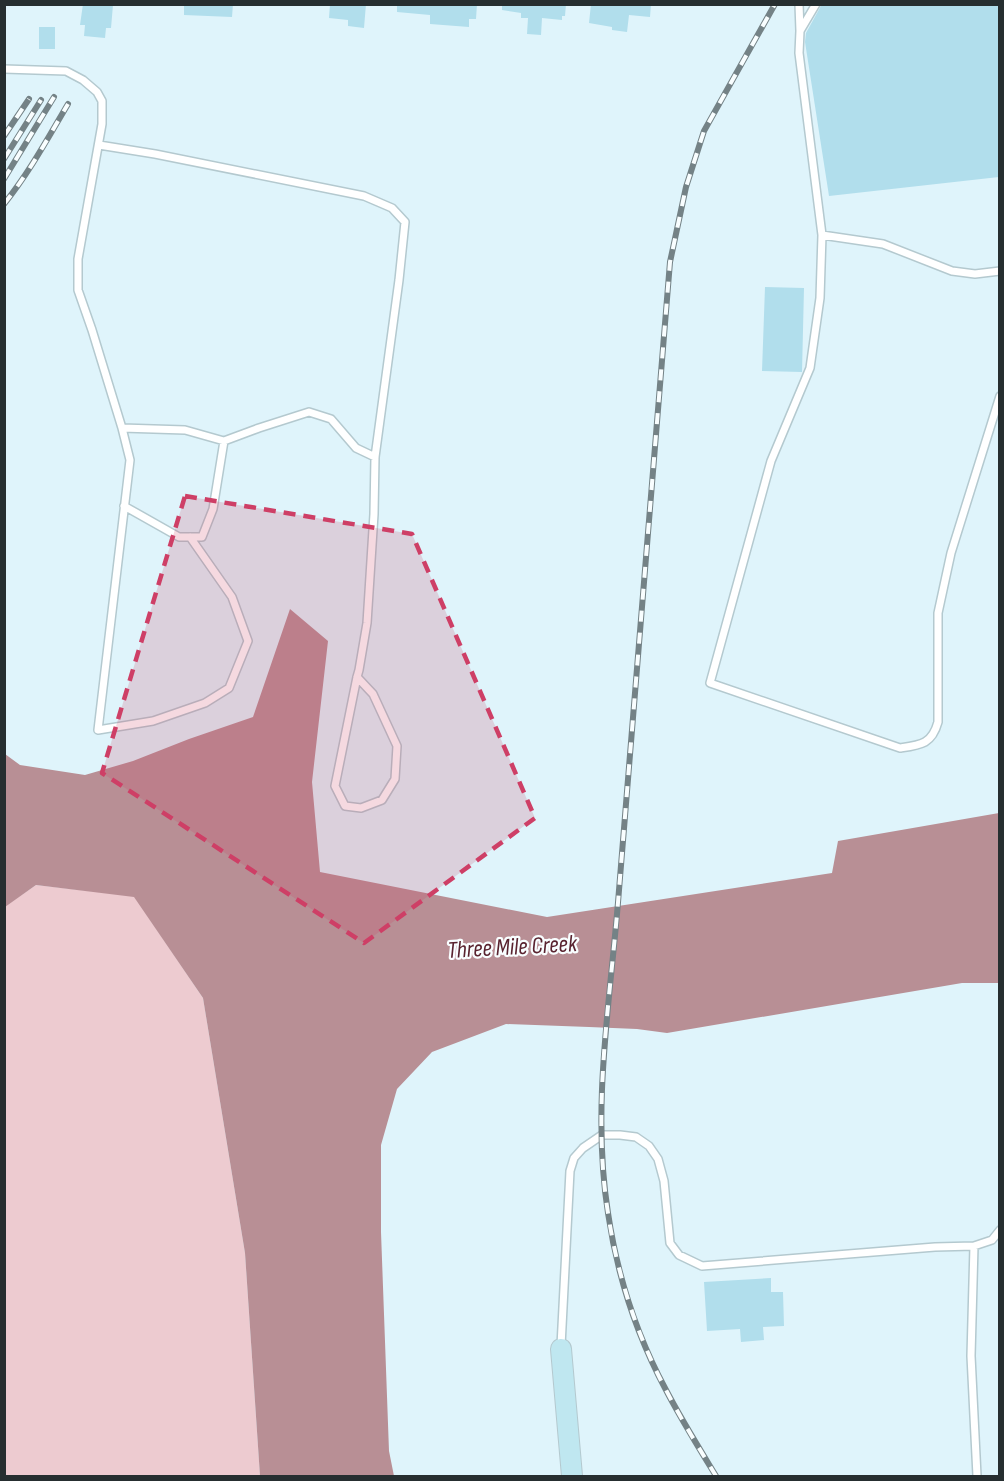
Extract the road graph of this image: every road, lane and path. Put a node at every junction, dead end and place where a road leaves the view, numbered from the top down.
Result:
1 (799, 4) edge
2 (816, 4) edge
3 (800, 31) junction
4 (4, 69) edge
5 (99, 145) junction
6 (822, 235) junction
7 (999, 271) edge
8 (999, 396) edge
9 (122, 428) junction
10 (224, 441) junction
11 (375, 457) junction
12 (124, 506) junction
13 (190, 537) junction
14 (357, 677) junction
15 (999, 1230) edge
16 (996, 1240) edge
17 (974, 1246) junction
18 (561, 1349) joint
19 (572, 1476) edge
20 (977, 1476) edge

1 - 3 lane
2 - 3 lane
3 - 6 lane
4 - 5 lane
5 - 9 lane
5 - 11 lane
6 - 7 lane
6 - 8 lane
9 - 10 lane
9 - 12 lane
10 - 11 lane
10 - 13 lane
11 - 14 lane
12 - 13 lane
12 - 13 lane
14 - 14 lane
15 - 16 lane
16 - 17 lane
17 - 18 lane
17 - 20 lane
18 - 19 street

